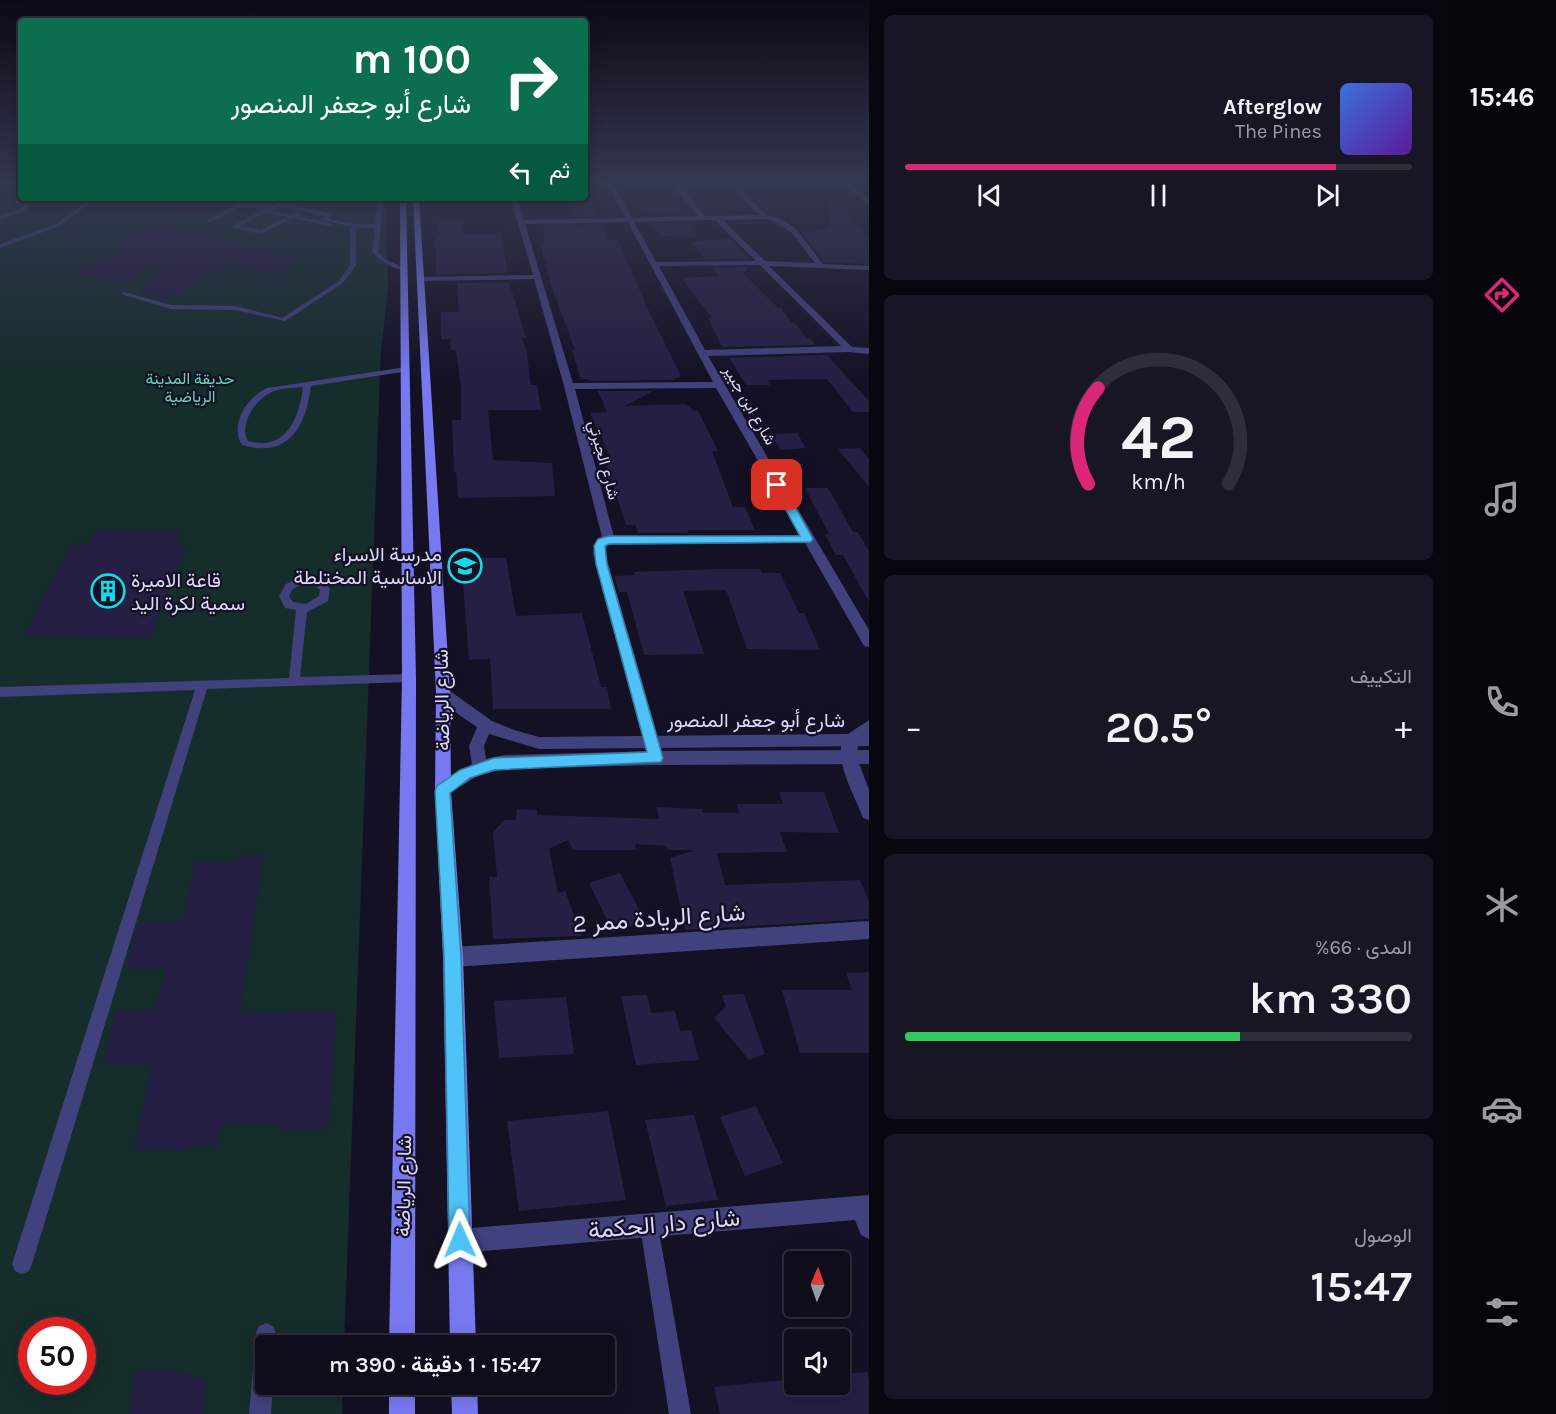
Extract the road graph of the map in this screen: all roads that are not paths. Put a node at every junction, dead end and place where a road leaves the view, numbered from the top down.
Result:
1 (353, 247) edge
2 (376, 247) edge
3 (402, 247) edge
4 (418, 247) edge
5 (529, 247) edge
6 (646, 247) edge
7 (745, 247) edge
8 (807, 247) edge
9 (760, 263) junction
10 (656, 264) junction
11 (821, 266) junction
12 (869, 268) edge
13 (402, 269) junction
14 (536, 277) junction
15 (420, 279) junction
16 (124, 294) dead end
17 (849, 350) junction
18 (869, 351) edge
19 (704, 353) junction
20 (406, 369) junction
21 (307, 384) junction
22 (719, 385) junction
23 (569, 386) junction
24 (407, 471) junction
25 (432, 471) junction
26 (807, 539) junction
27 (609, 540) junction
28 (302, 608) dead end
29 (869, 642) edge
30 (409, 678) junction
31 (294, 682) junction
32 (202, 685) junction
33 (0, 692) edge
34 (443, 692) junction
35 (869, 726) edge
36 (485, 727) junction
37 (869, 741) edge
38 (850, 749) junction
39 (654, 750) junction
40 (869, 758) edge
41 (481, 767) junction
42 (443, 791) junction
43 (869, 813) edge
44 (869, 930) edge
45 (453, 957) junction
46 (867, 1214) edge
47 (649, 1226) junction
48 (460, 1240) junction
49 (22, 1264) dead end
50 (266, 1333) dead end
51 (402, 1335) edge
52 (463, 1335) edge
53 (402, 1395) edge
54 (464, 1395) edge
55 (260, 1414) edge
56 (402, 1414) edge
57 (465, 1414) edge
58 (680, 1414) edge

1 - 16 lane
2 - 13 lane
3 - 13 main road, شارع الرياضة
4 - 15 main road, شارع الرياضة
5 - 14 street, شارع الجبرتي
6 - 10 street, شارع ابن جبير
7 - 9 street
8 - 11 street
9 - 10 street
9 - 11 street
9 - 17 street
10 - 19 street, شارع ابن جبير
11 - 12 street
13 - 20 main road, شارع الرياضة
14 - 15 street
14 - 23 street, شارع الجبرتي
15 - 25 main road, شارع الرياضة
17 - 18 street
17 - 19 street
19 - 22 street, شارع ابن جبير
20 - 21 lane
20 - 24 main road, شارع الرياضة
21 - 21 lane
22 - 23 street
22 - 26 street, شارع ابن جبير
23 - 27 street, شارع الجبرتي
24 - 25 main road
24 - 30 main road, شارع الرياضة
25 - 34 main road, شارع الرياضة
26 - 27 street
26 - 29 street, شارع ابن جبير
27 - 39 street
28 - 31 lane
30 - 31 lane
30 - 51 main road, شارع الرياضة
31 - 32 lane
32 - 33 lane
32 - 49 lane
34 - 36 street, شارع أبو جعفر المنصور
34 - 42 main road, شارع الرياضة
35 - 38 street
36 - 39 street, شارع أبو جعفر المنصور
36 - 41 street
37 - 38 street, شارع أبو جعفر المنصور
38 - 39 street, شارع أبو جعفر المنصور
38 - 40 street, شارع أبو جعفر المنصور
38 - 43 street
39 - 41 street, شارع أبو جعفر المنصور
41 - 42 street, شارع أبو جعفر المنصور
42 - 45 main road, شارع الرياضة
44 - 45 street, شارع الريادة ممر 2
45 - 48 main road, شارع الرياضة
46 - 47 street, شارع دار الحكمة
47 - 48 street, شارع دار الحكمة
47 - 58 lane
48 - 52 main road, شارع الرياضة
50 - 55 lane
53 - 56 main road
54 - 57 main road

